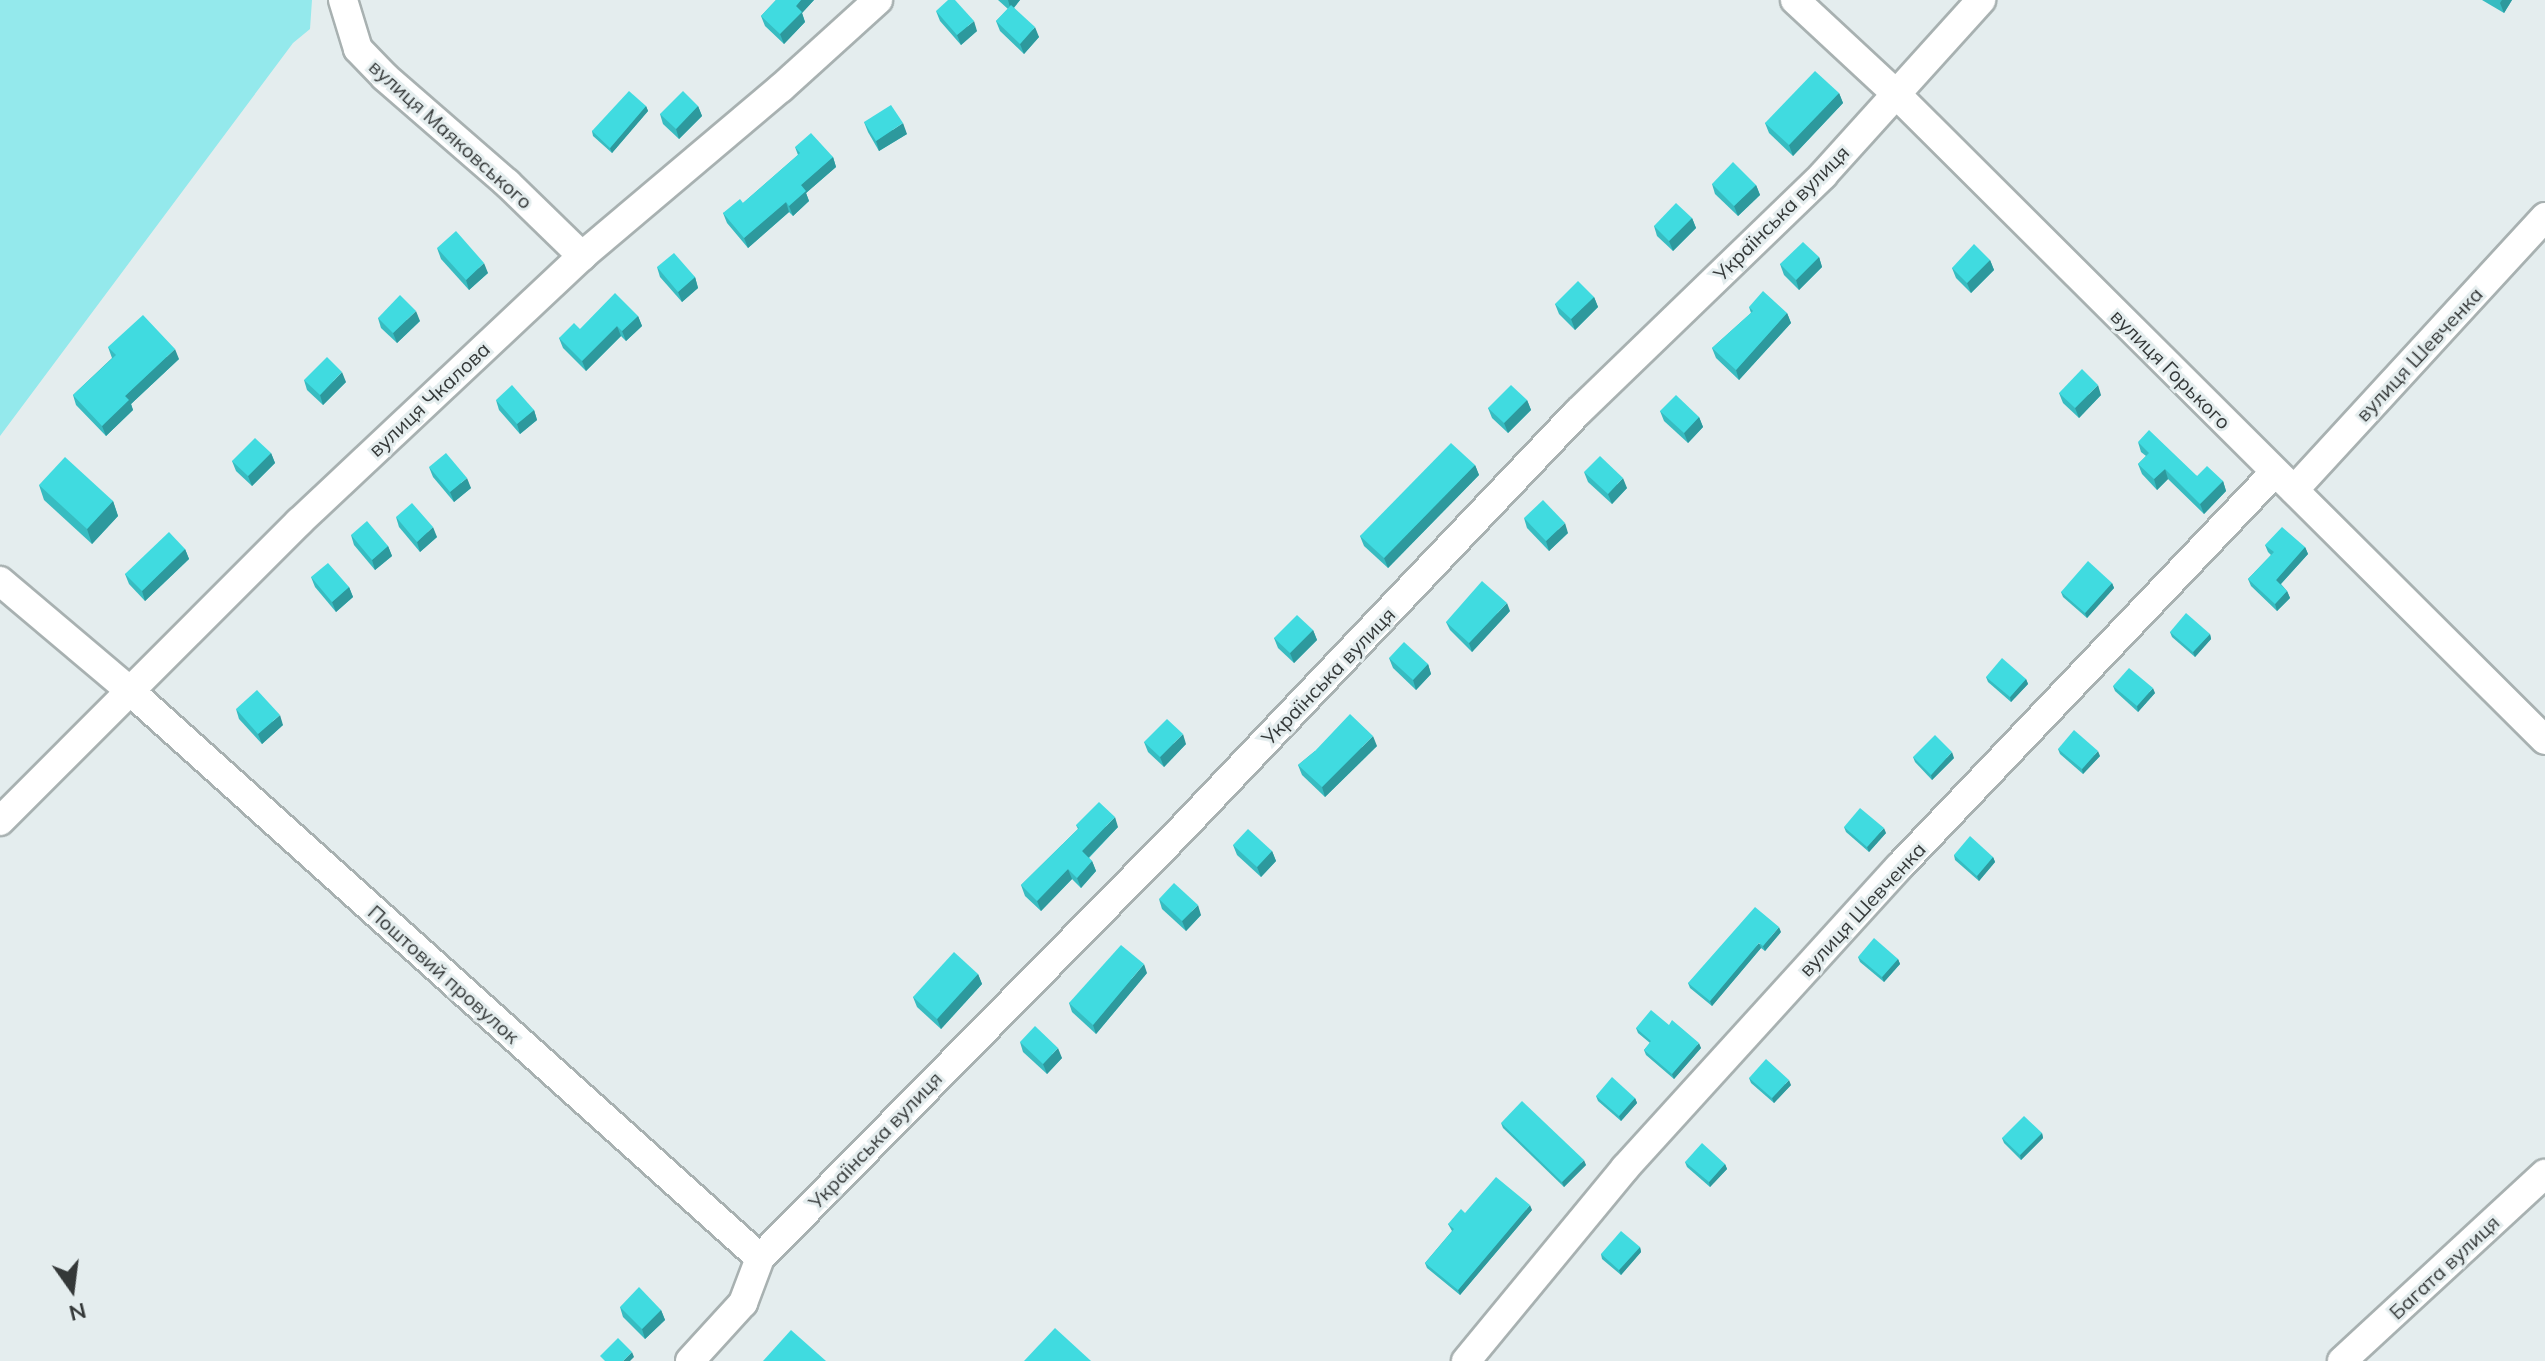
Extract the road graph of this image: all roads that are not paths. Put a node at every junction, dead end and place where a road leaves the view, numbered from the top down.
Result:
1 (343, 0) edge
2 (878, 0) edge
3 (1795, 0) edge
4 (1981, 0) edge
5 (1895, 93) junction
6 (2545, 217) edge
7 (582, 256) junction
8 (2284, 481) junction
9 (0, 581) edge
10 (129, 690) junction
11 (2545, 740) edge
12 (0, 821) edge
13 (2545, 1174) edge
14 (760, 1258) junction
15 (690, 1361) edge
16 (1466, 1361) edge
17 (2342, 1361) edge

1 - 7 street, вулиця Маяковського
2 - 7 street, вулиця Чкалова
3 - 5 street, вулиця Горького
4 - 5 street, Українська вулиця
5 - 8 street, вулиця Горького
5 - 14 street, Українська вулиця
6 - 8 street, вулиця Шевченка
7 - 10 street, вулиця Чкалова
8 - 11 street, вулиця Горького
8 - 16 street, вулиця Шевченка
9 - 10 street, Поштовий провулок
10 - 12 street, вулиця Чкалова
10 - 14 street, Поштовий провулок
13 - 17 street, Багата вулиця
14 - 15 street, Українська вулиця

